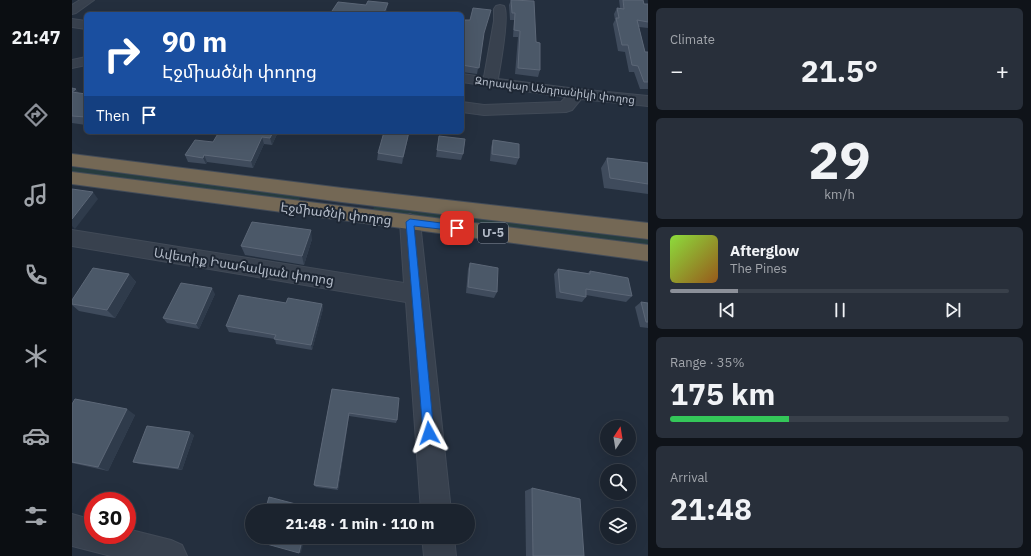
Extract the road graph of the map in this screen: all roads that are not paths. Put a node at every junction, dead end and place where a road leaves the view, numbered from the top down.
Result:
1 (88, 0) edge
2 (500, 9) dead end
3 (72, 10) edge
4 (72, 23) edge
5 (84, 25) edge
6 (84, 61) edge
7 (72, 64) edge
8 (464, 78) edge
9 (490, 82) junction
10 (577, 94) junction
11 (648, 101) edge
12 (464, 107) edge
13 (72, 160) edge
14 (72, 178) edge
15 (340, 204) junction
16 (410, 222) junction
17 (648, 231) edge
18 (72, 238) edge
19 (648, 253) edge
20 (416, 294) junction
21 (435, 504) edge
22 (72, 530) edge
23 (439, 544) edge
24 (172, 556) edge
25 (440, 556) edge

1 - 3 street
2 - 9 street
4 - 5 street
6 - 7 street
8 - 9 street, Զորավար Անդրանիկի փողոց
9 - 10 street, Զորավար Անդրանիկի փողոց
10 - 11 street, Զորավար Անդրանիկի փողոց
10 - 12 street
13 - 15 highway, Էջմիածնի փողոց / Մ-5
14 - 15 highway, Էջմիածնի փողոց / Մ-5
15 - 16 highway, Էջմիածնի փողոց / Մ-5
15 - 17 highway, Էջմիածնի փողոց / Մ-5
16 - 19 highway, Էջմիածնի փողոց / Մ-5
16 - 20 street
18 - 20 street, Ավետիք Իսահակյան փողոց
20 - 21 street
22 - 24 street
23 - 25 street

